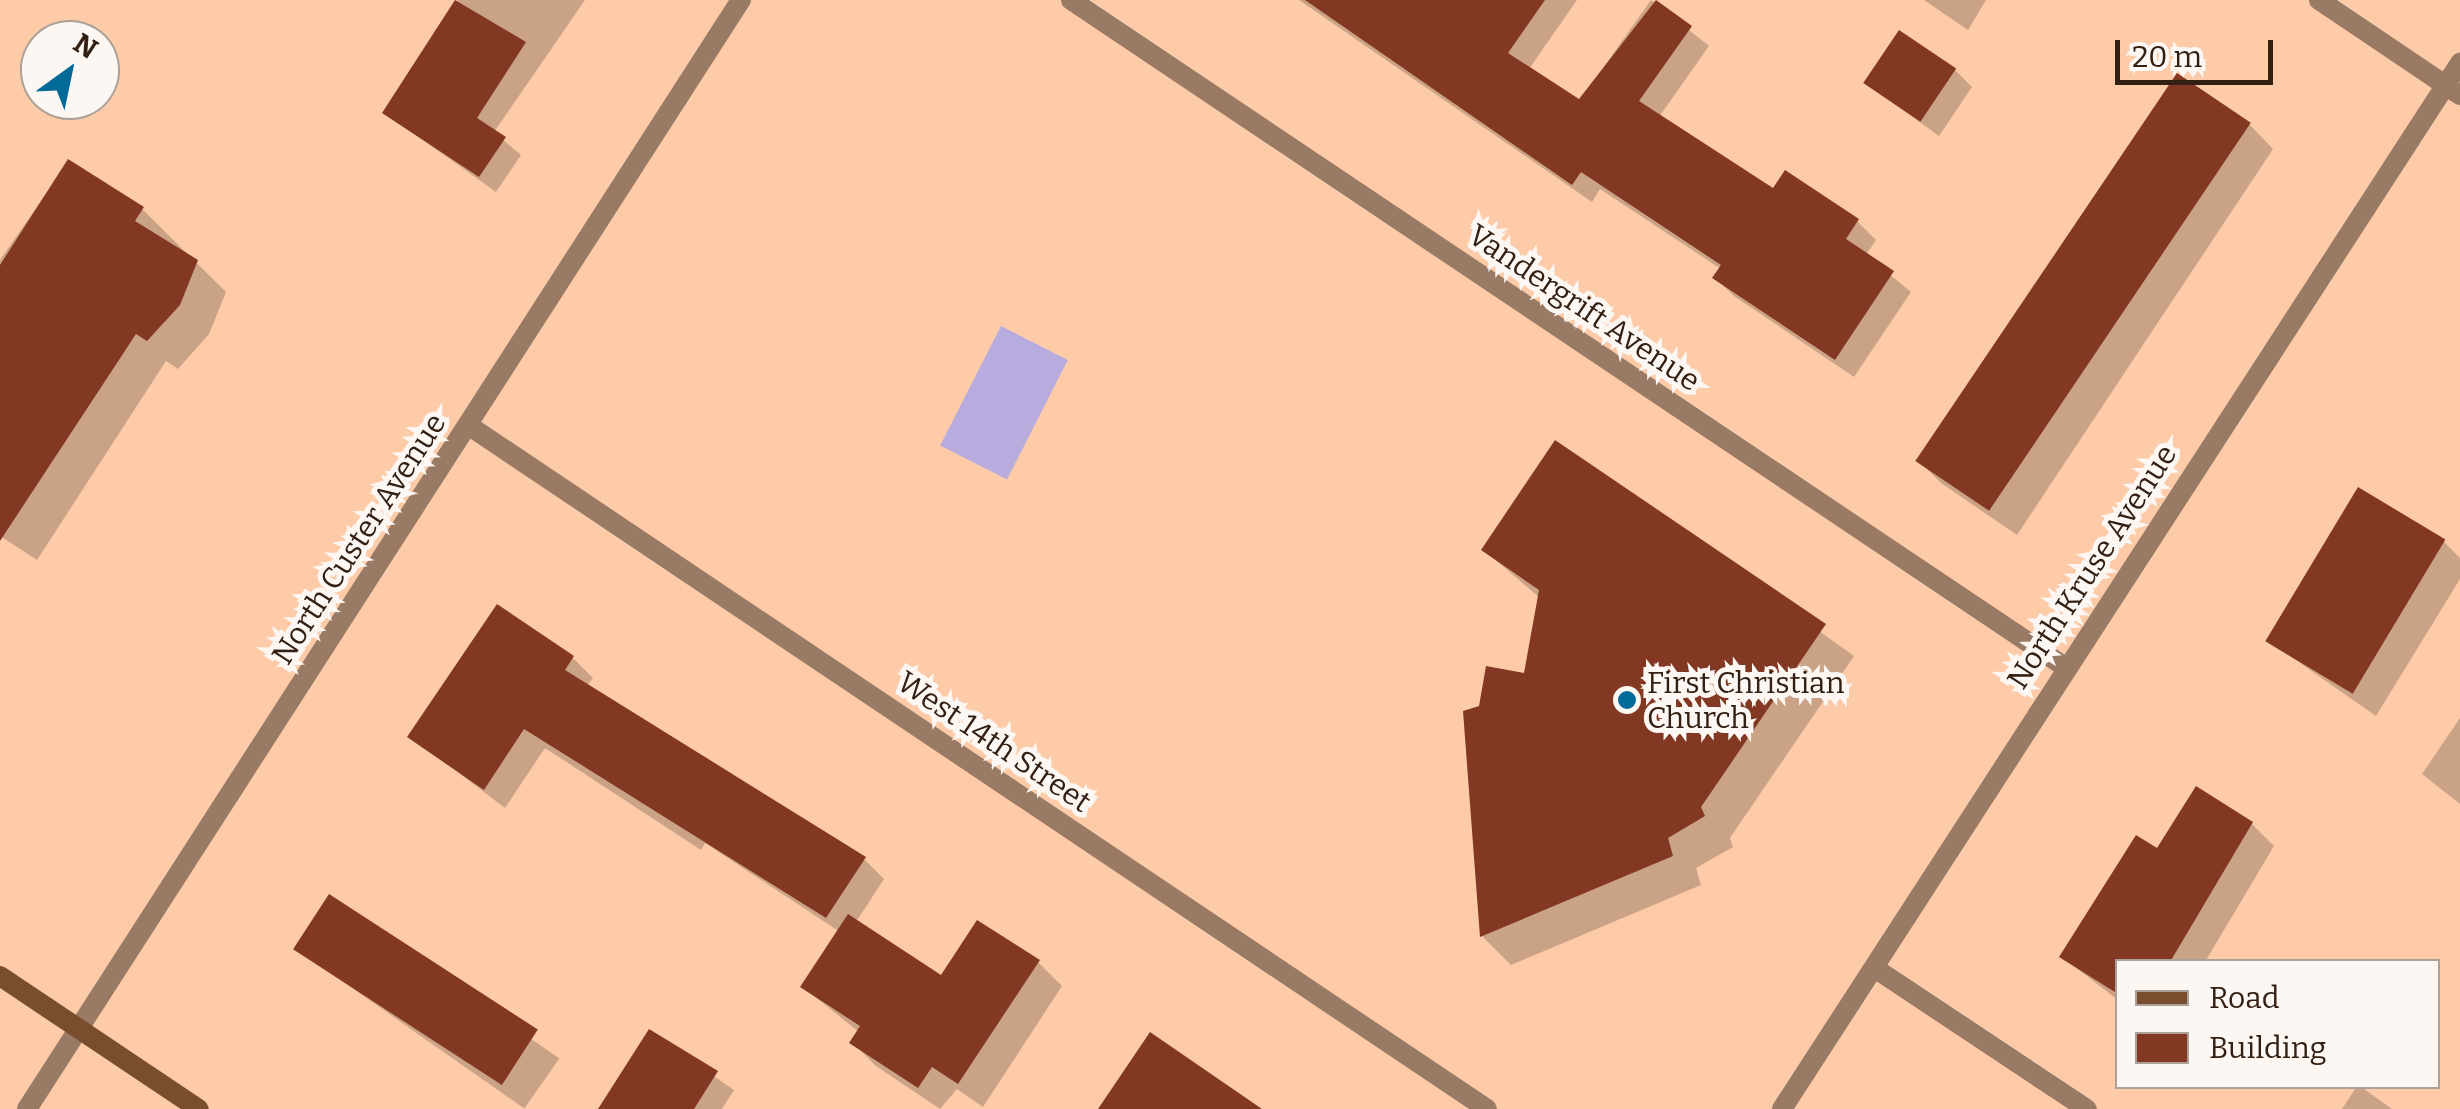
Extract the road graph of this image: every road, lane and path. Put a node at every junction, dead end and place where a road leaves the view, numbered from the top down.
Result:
1 (741, 0) edge
2 (1071, 0) edge
3 (2319, 0) edge
4 (2460, 63) edge
5 (2453, 90) edge
6 (468, 425) junction
7 (2062, 665) junction
8 (1876, 969) junction
9 (0, 976) edge
10 (79, 1029) junction
11 (27, 1109) edge
12 (199, 1109) edge
13 (1487, 1109) edge
14 (1782, 1109) edge
15 (2087, 1109) edge

1 - 6 street, North Custer Avenue
2 - 7 street, Vandergrift Avenue
3 - 5 street
4 - 5 street, North Kruse Avenue
5 - 7 street, North Kruse Avenue
6 - 10 street, North Custer Avenue
6 - 13 street, West 14th Street
7 - 8 street, North Kruse Avenue
8 - 14 street, North Kruse Avenue
8 - 15 street
9 - 10 main road
10 - 11 street, North Custer Avenue
10 - 12 main road

